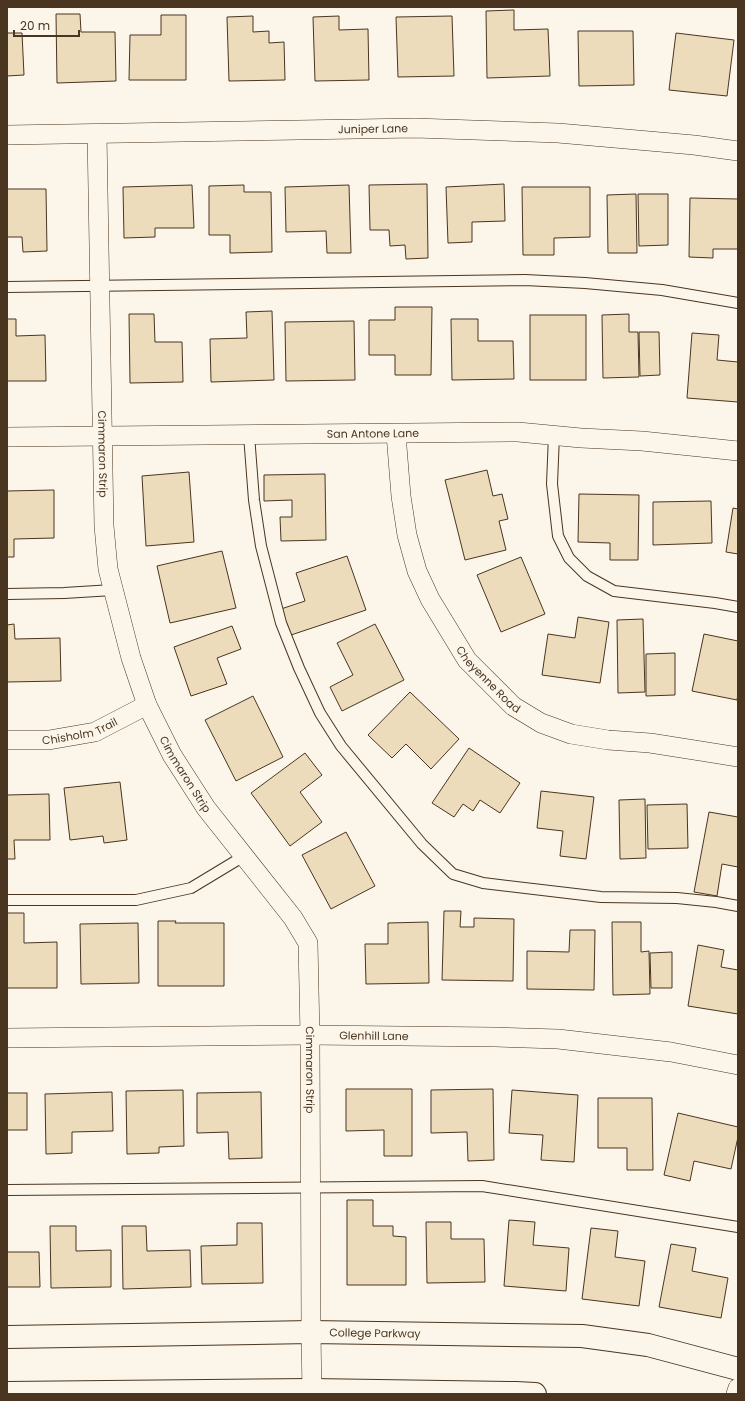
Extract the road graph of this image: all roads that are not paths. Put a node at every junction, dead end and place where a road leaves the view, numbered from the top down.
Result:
1 (97, 134) junction
2 (7, 135) edge
3 (738, 151) edge
4 (100, 286) junction
5 (7, 287) edge
6 (738, 303) edge
7 (396, 434) junction
8 (249, 435) junction
9 (103, 436) junction
10 (554, 436) junction
11 (7, 437) edge
12 (738, 451) edge
13 (113, 590) junction
14 (7, 594) edge
15 (738, 607) edge
16 (147, 705) junction
17 (7, 740) edge
18 (738, 757) edge
19 (244, 856) junction
20 (7, 900) edge
21 (738, 906) edge
22 (310, 1035) junction
23 (7, 1038) edge
24 (738, 1065) edge
25 (310, 1187) junction
26 (7, 1190) edge
27 (738, 1227) edge
28 (311, 1332) junction
29 (7, 1337) edge
30 (738, 1369) edge
31 (738, 1388) edge
32 (312, 1392) edge
33 (7, 1394) edge
34 (535, 1394) edge
35 (736, 1394) edge

1 - 2 street, Juniper Lane
1 - 3 street, Juniper Lane
1 - 4 street, Cimmaron Strip
4 - 5 lane
4 - 6 lane
4 - 9 street, Cimmaron Strip
7 - 8 street, San Antone Lane
7 - 10 street, San Antone Lane
7 - 18 street, Cheyenne Road
8 - 9 street, San Antone Lane
8 - 21 lane
9 - 11 street, San Antone Lane
9 - 13 street, Cimmaron Strip
10 - 12 street, San Antone Lane
10 - 15 lane
13 - 14 lane
13 - 16 street, Cimmaron Strip
16 - 17 street, Chisholm Trail
16 - 19 street, Cimmaron Strip
19 - 20 lane
19 - 22 street, Cimmaron Strip
22 - 23 street, Glenhill Lane
22 - 24 street, Glenhill Lane
22 - 25 street, Cimmaron Strip
25 - 26 lane
25 - 27 lane
25 - 28 street, Cimmaron Strip
28 - 29 main road, College Parkway
28 - 30 main road, College Parkway
28 - 32 street, Cimmaron Strip
31 - 35 street
32 - 33 main road
32 - 34 main road

